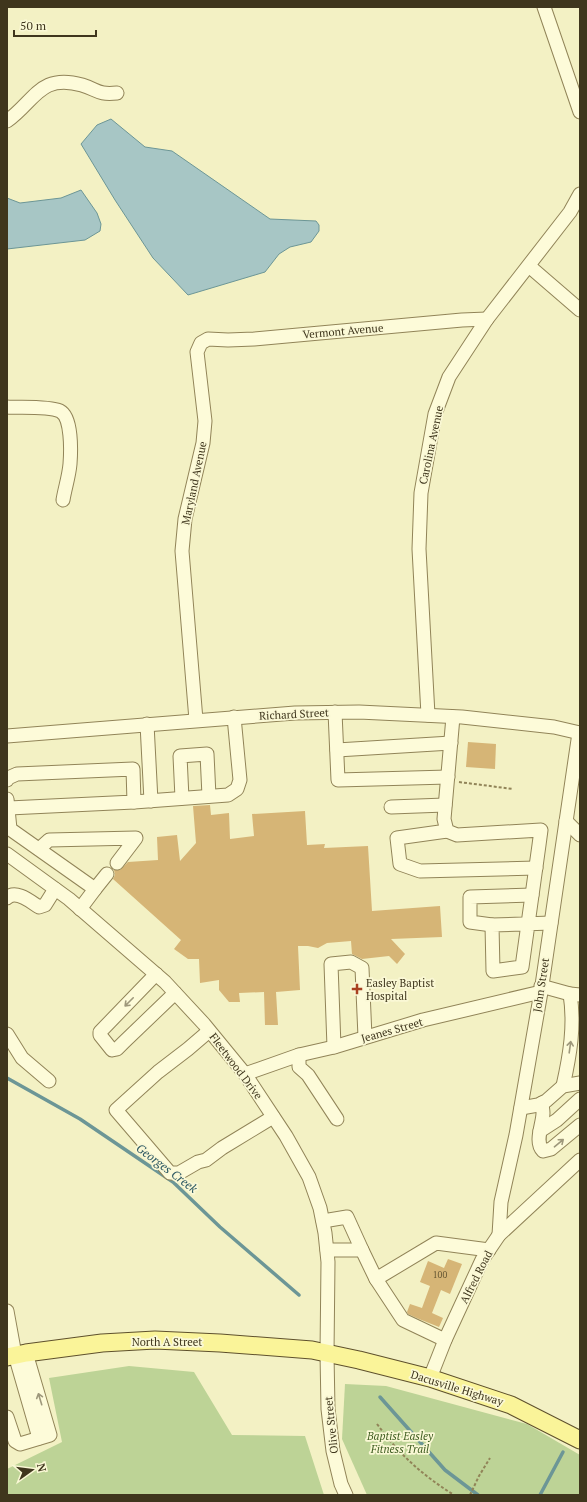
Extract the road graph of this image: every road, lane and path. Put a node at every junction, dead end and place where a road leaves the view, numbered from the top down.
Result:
1 (544, 7) edge
2 (117, 93) dead end
3 (580, 112) edge
4 (7, 121) edge
5 (580, 194) edge
6 (529, 266) junction
7 (580, 310) edge
8 (487, 319) junction
9 (201, 343) joint
10 (7, 407) edge
11 (63, 500) dead end
12 (335, 712) junction
13 (428, 715) junction
14 (234, 717) junction
15 (453, 717) junction
16 (196, 720) junction
17 (147, 724) junction
18 (579, 733) edge
19 (7, 736) edge
20 (451, 743) junction
21 (337, 750) junction
22 (448, 779) junction
23 (7, 780) edge
24 (513, 789) dead end
25 (209, 796) junction
26 (182, 798) junction
27 (151, 801) junction
28 (134, 802) junction
29 (8, 804) edge
30 (446, 805) junction
31 (391, 807) dead end
32 (566, 821) junction
33 (447, 832) junction
34 (580, 835) edge
35 (39, 849) junction
36 (7, 854) edge
37 (117, 863) dead end
38 (536, 868) junction
39 (107, 874) dead end
40 (95, 889) junction
41 (55, 890) junction
42 (532, 895) junction
43 (7, 898) edge
44 (80, 909) junction
45 (551, 923) junction
46 (528, 924) junction
47 (492, 925) junction
48 (156, 974) junction
49 (541, 989) junction
50 (175, 993) junction
51 (575, 995) edge
52 (209, 1031) junction
53 (7, 1034) edge
54 (365, 1037) junction
55 (334, 1047) junction
56 (299, 1055) junction
57 (244, 1074) junction
58 (49, 1081) dead end
59 (580, 1083) edge
60 (563, 1086) junction
61 (580, 1099) edge
62 (542, 1103) junction
63 (521, 1108) junction
64 (273, 1117) junction
65 (337, 1119) dead end
66 (580, 1125) edge
67 (540, 1131) junction
68 (580, 1160) edge
69 (323, 1221) junction
70 (499, 1236) junction
71 (327, 1250) junction
72 (362, 1250) junction
73 (489, 1250) junction
74 (376, 1279) junction
75 (7, 1311) edge
76 (445, 1340) junction
77 (327, 1354) junction
78 (16, 1355) edge
79 (430, 1378) junction
80 (7, 1417) edge
81 (377, 1424) dead end
82 (580, 1440) edge
83 (490, 1458) dead end
84 (346, 1495) edge
85 (454, 1495) edge
86 (470, 1495) edge

1 - 3 street
2 - 4 street
5 - 6 street, Carolina Avenue
6 - 7 street
6 - 8 street, Carolina Avenue
8 - 9 street, Vermont Avenue
8 - 13 street, Carolina Avenue
9 - 16 street, Maryland Avenue
10 - 11 street
12 - 13 street, Richard Street
12 - 14 street, Richard Street
12 - 21 street
13 - 15 street, Richard Street
14 - 16 street, Richard Street
14 - 25 street
15 - 18 street, Richard Street
15 - 20 street
16 - 17 street, Richard Street
17 - 19 street, Richard Street
17 - 27 street
18 - 32 street, John Street
20 - 21 street
20 - 22 street
21 - 22 street
22 - 24 path
22 - 30 street
23 - 28 street
25 - 26 street
25 - 26 street
26 - 27 street
27 - 28 street
28 - 29 street
29 - 35 street
30 - 31 street
30 - 33 street
32 - 34 street
32 - 45 street, John Street
33 - 38 street
33 - 38 street
35 - 37 street
35 - 40 street
36 - 41 street, Fleetwood Drive
38 - 42 street
39 - 40 street
40 - 44 street
41 - 43 street
41 - 44 street, Fleetwood Drive
42 - 46 street
42 - 47 street
44 - 48 street, Fleetwood Drive
45 - 46 street
45 - 49 street, John Street
46 - 47 street
46 - 47 street
48 - 50 street, Fleetwood Drive
48 -> 50 street
49 - 51 street
49 - 54 street, Jeanes Street
49 - 63 street, John Street
50 - 52 street, Fleetwood Drive
60 -> 51 street
52 - 57 street, Fleetwood Drive
52 - 64 street
53 - 58 street
54 - 55 street, Jeanes Street
54 - 55 street
55 - 56 street, Jeanes Street
56 - 57 street, Jeanes Street
56 - 65 street
57 - 64 street, Fleetwood Drive
59 - 60 street
60 - 62 street
61 - 67 street
62 - 63 street
62 - 67 street
63 - 70 street, John Street
64 - 69 street, Fleetwood Drive
67 -> 66 street
68 - 70 street, Alfred Road
69 - 71 street, Fleetwood Drive
69 - 72 street
70 - 73 street, Alfred Road
71 - 72 street
71 - 77 street, Fleetwood Drive
72 - 74 street
73 - 74 street
73 - 76 street, Alfred Road
74 - 76 street
75 - 78 street
76 - 79 street, Alfred Road
77 - 78 main road, North A Street
77 - 79 main road, Dacusville Highway
77 - 84 street, Olive Street
78 - 80 street
79 - 82 main road, Dacusville Highway
81 - 85 path
83 - 86 path

